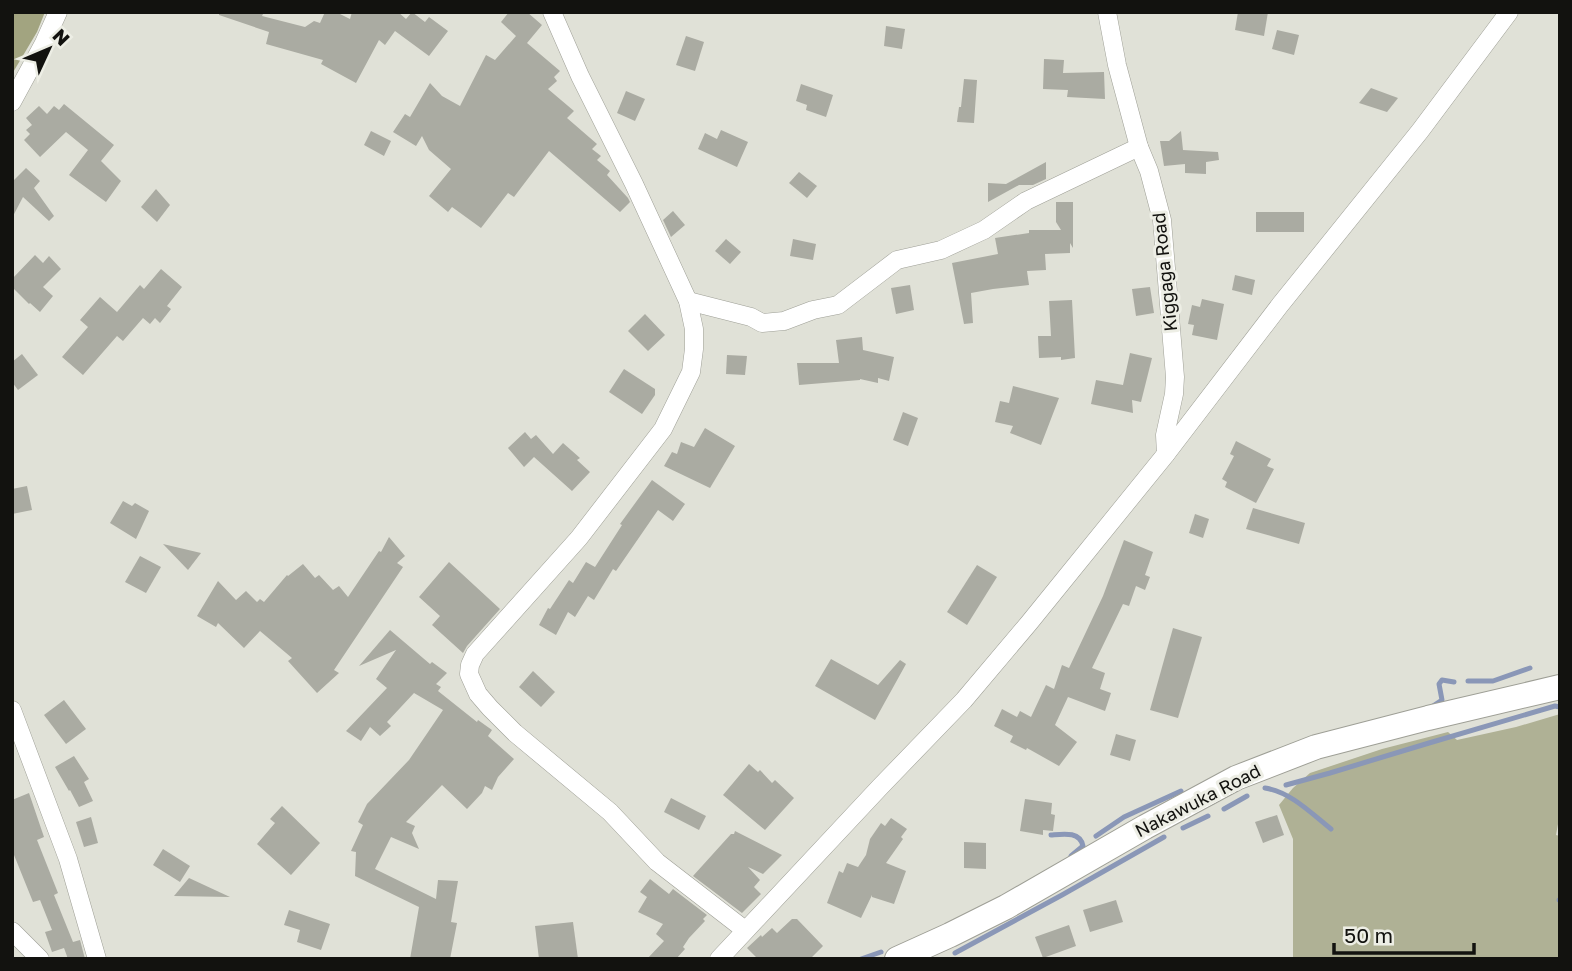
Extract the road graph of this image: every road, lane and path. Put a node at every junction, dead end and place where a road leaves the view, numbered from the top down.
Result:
1 (58, 12) edge
2 (552, 12) edge
3 (1107, 12) edge
4 (1509, 12) edge
5 (12, 102) edge
6 (1139, 147) junction
7 (688, 301) junction
8 (1166, 454) junction
9 (1560, 687) edge
10 (12, 710) edge
11 (745, 930) junction
12 (12, 931) edge
13 (40, 959) edge
14 (97, 959) edge
15 (719, 959) edge
16 (897, 959) edge

1 - 5 street
2 - 7 street
3 - 6 street, Kiggaga Road
4 - 8 street
6 - 7 street
6 - 8 street, Kiggaga Road
7 - 11 street
8 - 11 street
9 - 16 main road, Nakawuka Road
10 - 14 street
11 - 15 street
12 - 13 street

